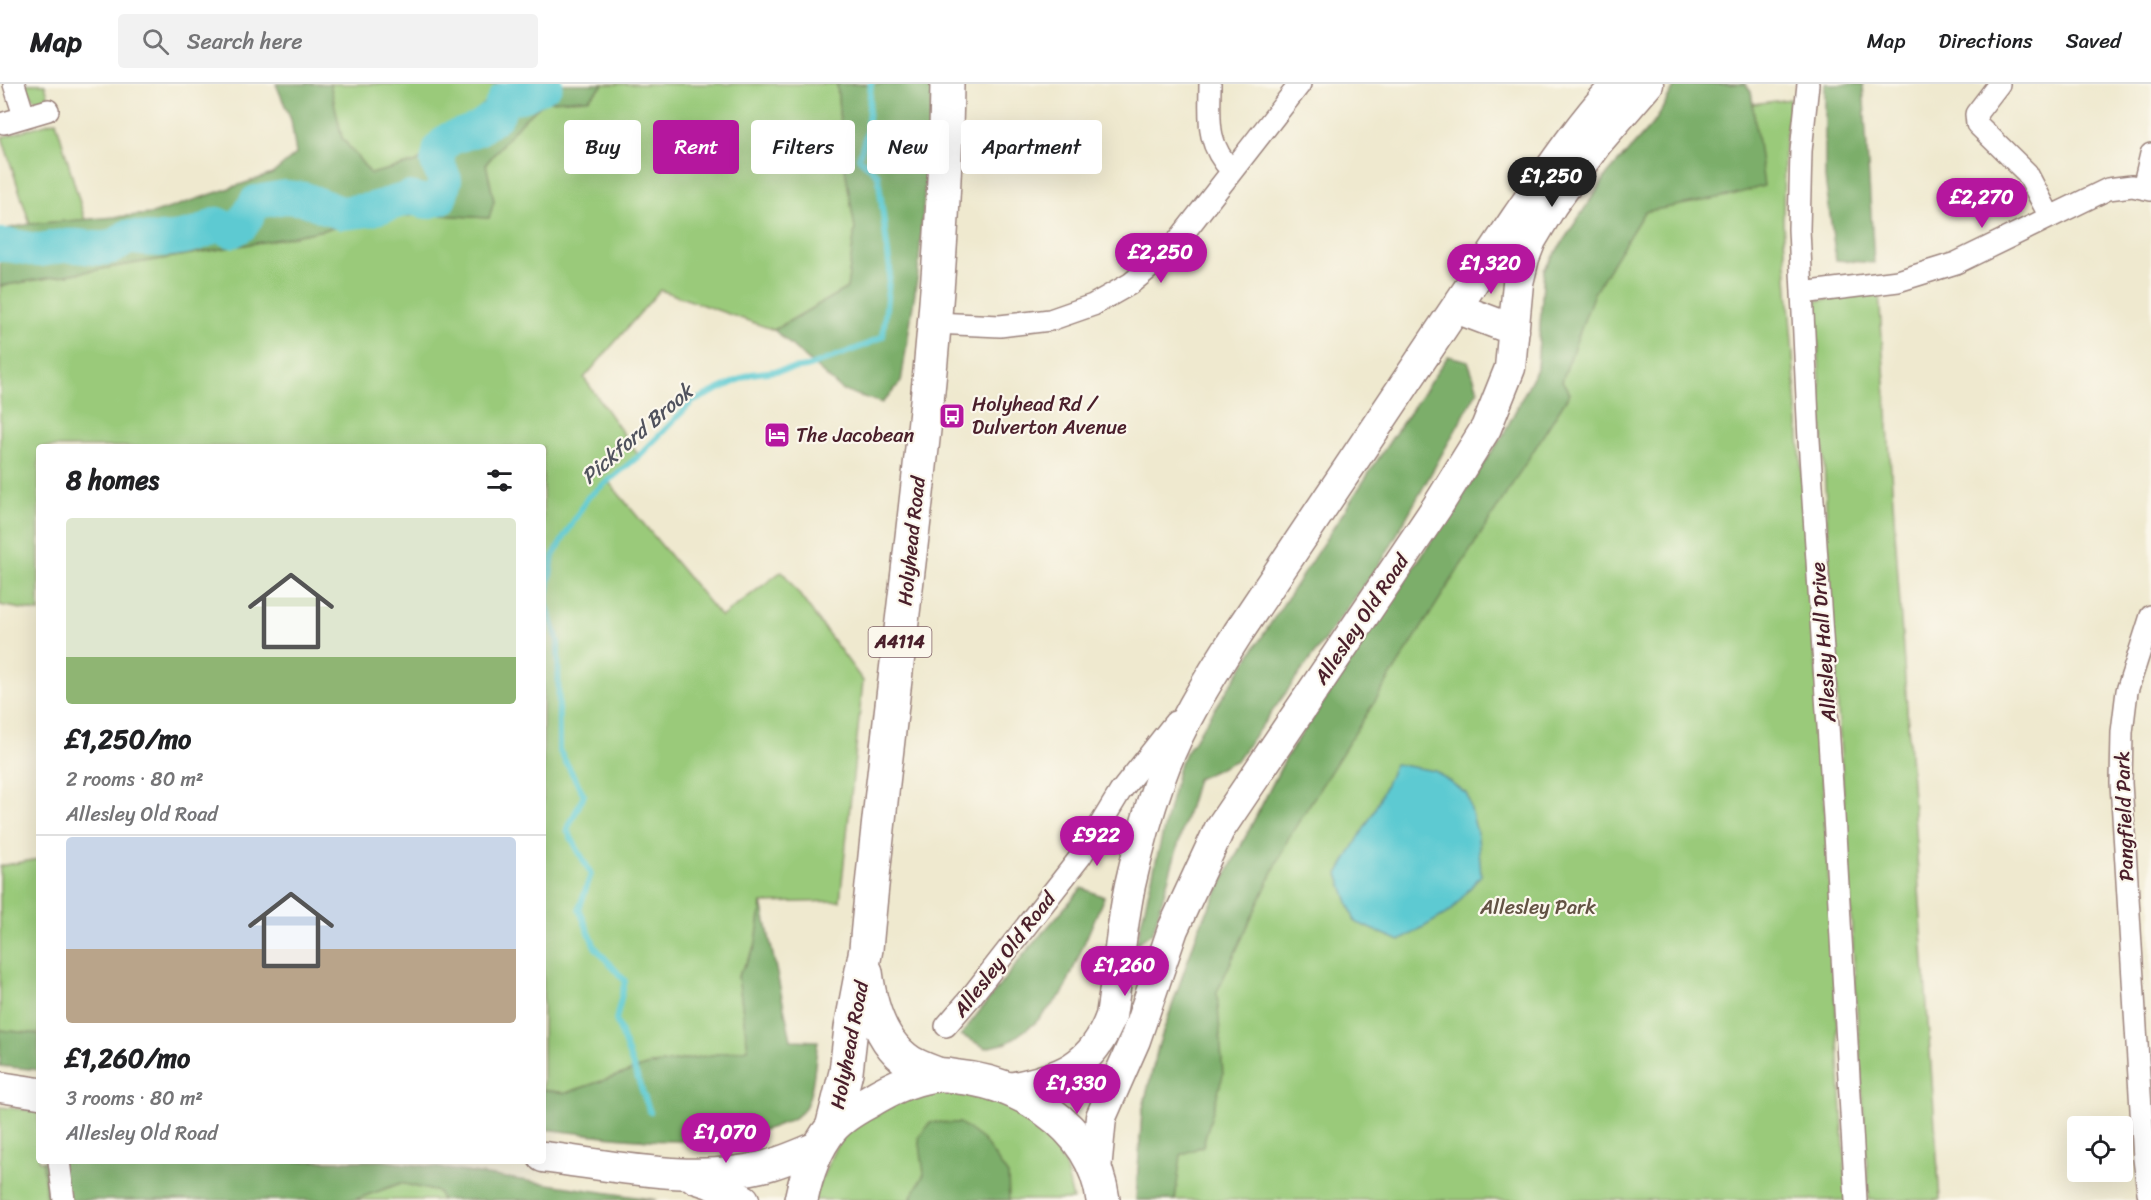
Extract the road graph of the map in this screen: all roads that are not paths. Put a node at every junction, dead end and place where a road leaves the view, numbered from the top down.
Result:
1 (14, 84) edge
2 (947, 84) edge
3 (1210, 84) edge
4 (1300, 84) edge
5 (1617, 84) edge
6 (1648, 84) edge
7 (1808, 84) edge
8 (1999, 84) edge
9 (48, 110) dead end
10 (24, 116) junction
11 (4, 123) dead end
12 (2151, 154) edge
13 (1232, 171) junction
14 (2147, 189) edge
15 (2050, 217) junction
16 (1802, 293) junction
17 (1456, 308) junction
18 (934, 323) junction
19 (1514, 330) junction
20 (2151, 616) edge
21 (1210, 678) junction
22 (865, 961) junction
23 (946, 1026) dead end
24 (940, 1075) junction
25 (0, 1088) edge
26 (1009, 1088) junction
27 (36, 1093) edge
28 (827, 1136) junction
29 (546, 1158) edge
30 (59, 1164) edge
31 (686, 1175) junction
32 (1099, 1185) edge
33 (2151, 1198) edge
34 (64, 1200) edge
35 (744, 1200) edge
36 (801, 1200) edge
37 (1856, 1200) edge

1 - 10 street
2 - 18 highway, Holyhead Road / A4114
3 - 13 street
4 - 13 street
5 - 17 main road, Allesley Old Road
6 - 19 main road, Allesley Old Road
7 - 16 street, Allesley Hall Drive
8 - 15 street
9 - 10 street
10 - 11 street
12 - 14 street
13 - 18 street
14 - 15 street
15 - 16 street
16 - 37 street, Allesley Hall Drive
17 - 19 main road
17 - 21 main road, Allesley Old Road
18 - 22 highway, Holyhead Road / A4114
19 - 32 main road, Allesley Old Road
20 - 33 street, Pangfield Park
21 - 23 street, Allesley Old Road
21 - 26 main road, Allesley Old Road
22 - 24 highway, Holyhead Road
22 - 28 highway, Holyhead Road / A4114
24 - 26 highway
24 - 28 highway
25 - 27 main road
26 - 32 highway
28 - 31 main road
28 - 36 highway, Holyhead Road
29 - 31 main road
30 - 34 street
31 - 35 main road

